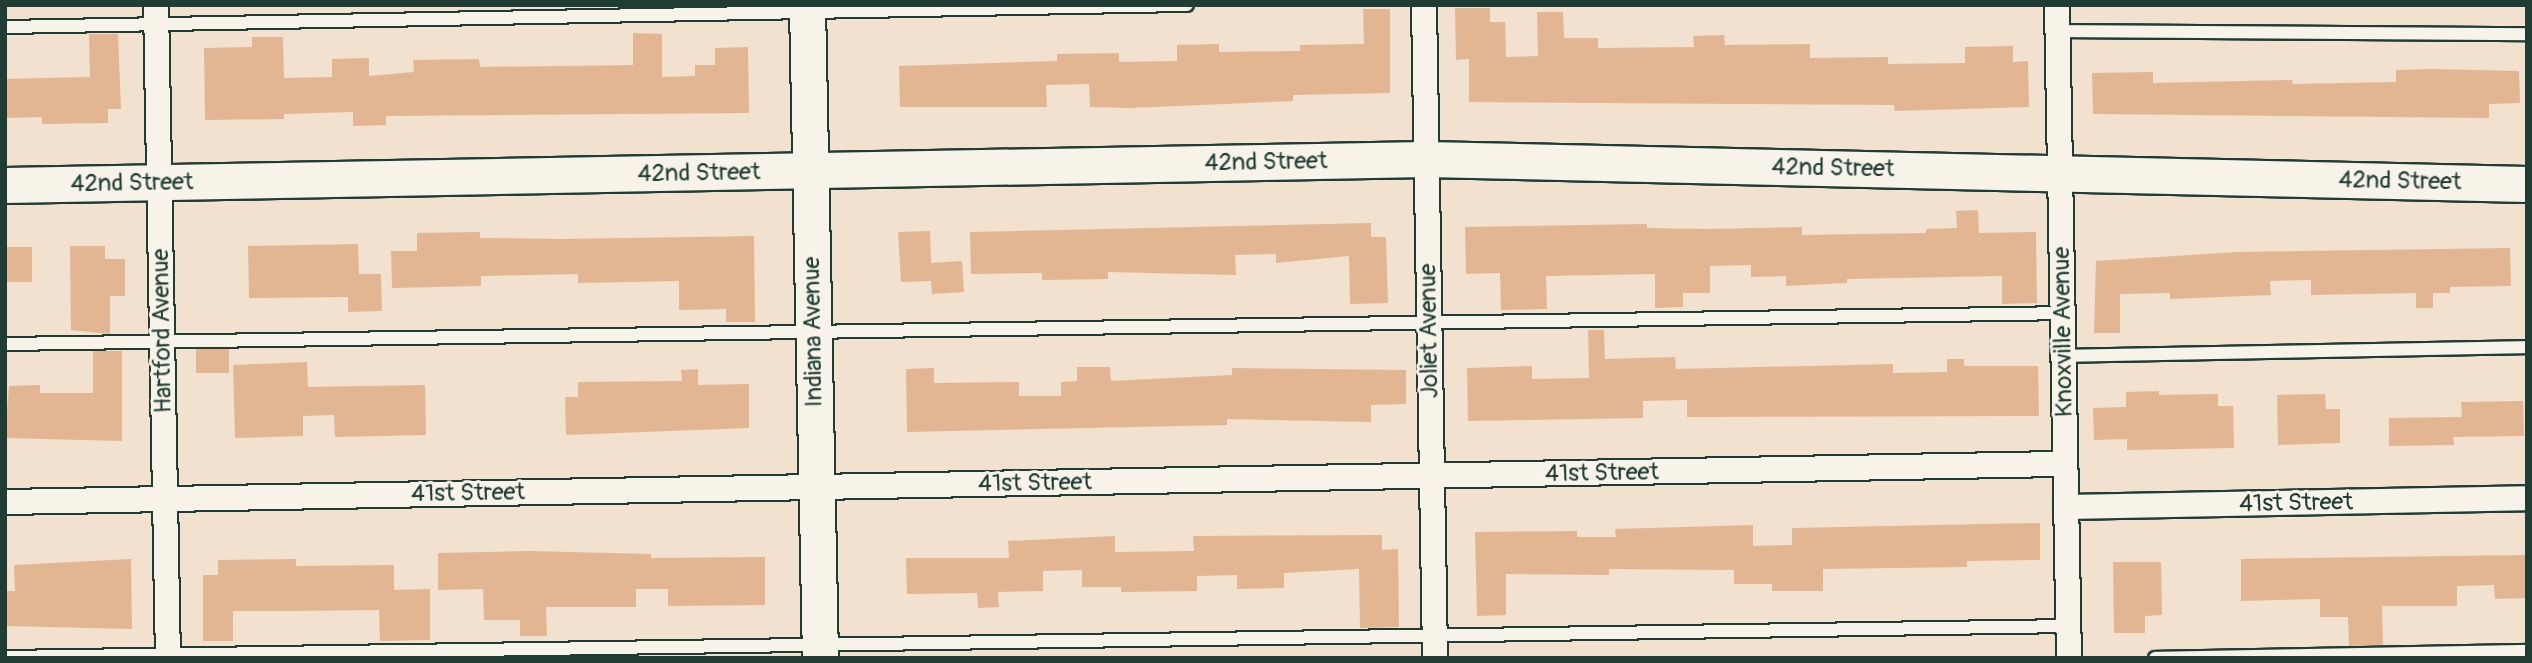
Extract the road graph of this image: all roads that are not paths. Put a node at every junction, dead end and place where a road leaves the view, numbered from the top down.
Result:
1 (1187, 5) edge
2 (1424, 5) edge
3 (2057, 5) edge
4 (807, 8) edge
5 (156, 15) edge
6 (5, 27) edge
7 (2057, 31) junction
8 (2527, 34) edge
9 (1426, 159) junction
10 (810, 172) junction
11 (2060, 173) junction
12 (159, 183) junction
13 (2527, 184) edge
14 (5, 186) edge
15 (2062, 313) junction
16 (1429, 322) junction
17 (813, 334) junction
18 (162, 340) junction
19 (5, 344) edge
20 (2527, 347) edge
21 (2063, 356) junction
22 (2065, 464) junction
23 (1432, 476) junction
24 (816, 486) junction
25 (2527, 498) edge
26 (165, 499) junction
27 (5, 502) edge
28 (2066, 507) junction
29 (2068, 626) junction
30 (1435, 646) edge
31 (2527, 651) edge
32 (820, 652) edge
33 (168, 656) edge
34 (5, 657) edge
35 (2068, 658) edge
36 (2155, 658) edge

1 - 4 lane
2 - 9 street, Joliet Avenue
3 - 7 street, Knoxville Avenue
4 - 5 lane
4 - 10 street, Indiana Avenue
5 - 6 lane
5 - 12 street, Hartford Avenue
7 - 8 lane
7 - 11 street, Knoxville Avenue
9 - 10 street, 42nd Street
9 - 11 street, 42nd Street
9 - 16 street, Joliet Avenue
10 - 12 street, 42nd Street
10 - 17 street, Indiana Avenue
11 - 13 street, 42nd Street
11 - 15 street, Knoxville Avenue
12 - 14 street, 42nd Street
12 - 18 street, Hartford Avenue
15 - 16 lane
15 - 21 street, Knoxville Avenue
16 - 17 lane
16 - 23 street, Joliet Avenue
17 - 18 lane
17 - 24 street, Indiana Avenue
18 - 19 lane
18 - 26 street, Hartford Avenue
20 - 21 lane
21 - 22 street, Knoxville Avenue
22 - 23 street, 41st Street
22 - 28 street, Knoxville Avenue
23 - 24 street, 41st Street
23 - 30 street, Joliet Avenue
24 - 26 street, 41st Street
24 - 32 street, Indiana Avenue
25 - 28 street, 41st Street
26 - 27 street, 41st Street
26 - 33 street, Hartford Avenue
28 - 29 street, Knoxville Avenue
29 - 30 lane
29 - 35 street, Knoxville Avenue
30 - 32 lane
31 - 36 lane
32 - 33 lane
33 - 34 lane

